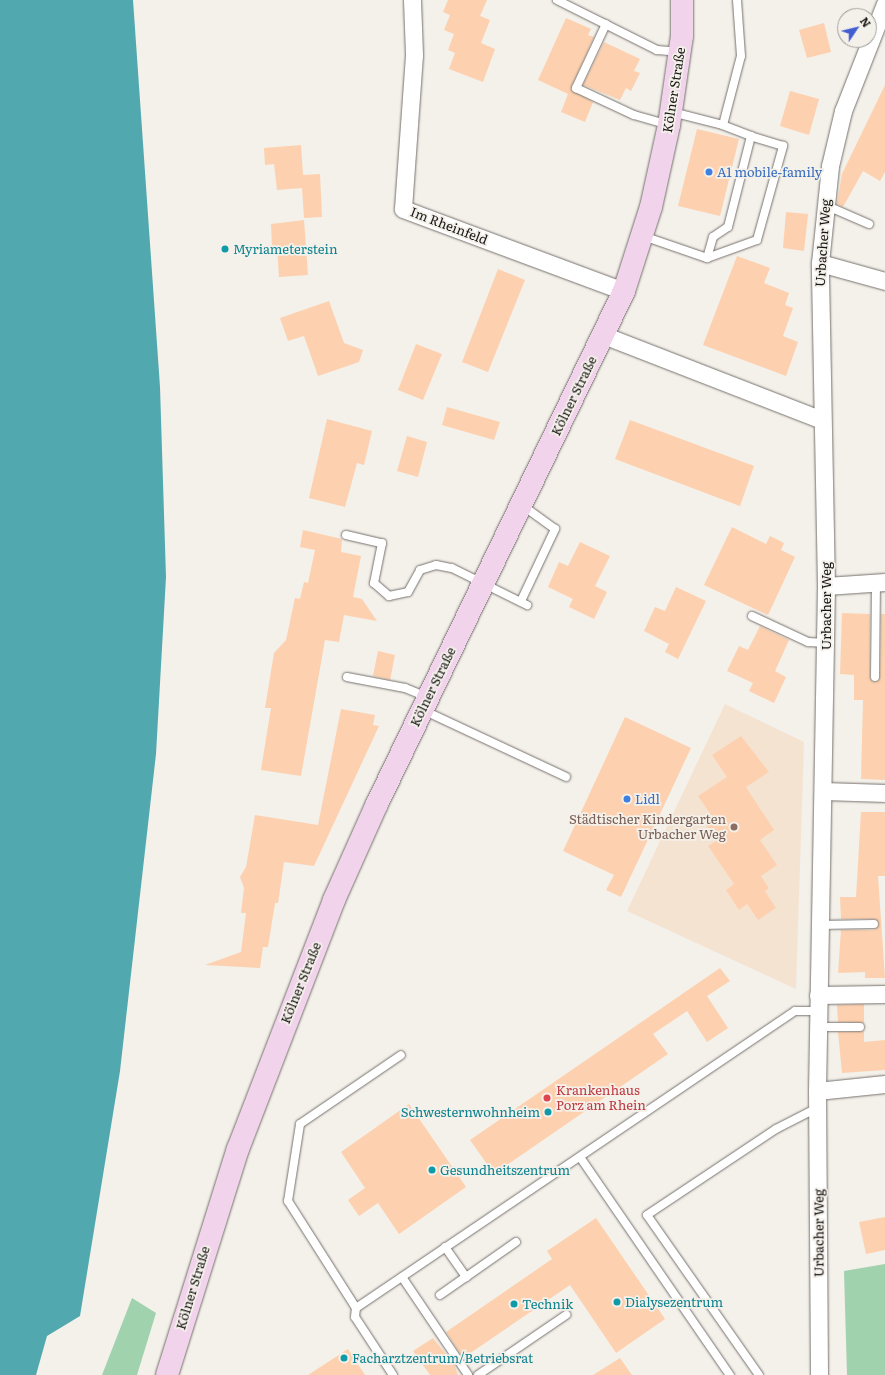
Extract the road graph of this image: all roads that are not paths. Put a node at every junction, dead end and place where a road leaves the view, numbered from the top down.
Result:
1 (412, 0) edge
2 (557, 0) edge
3 (682, 0) edge
4 (737, 0) edge
5 (885, 4) edge
6 (606, 24) junction
7 (680, 52) junction
8 (670, 118) junction
9 (723, 124) junction
10 (751, 136) junction
11 (825, 205) junction
12 (870, 224) dead end
13 (643, 236) junction
14 (707, 258) junction
15 (820, 263) junction
16 (885, 281) edge
17 (624, 291) junction
18 (603, 335) junction
19 (822, 420) junction
20 (522, 504) junction
21 (346, 535) dead end
22 (881, 583) edge
23 (483, 584) junction
24 (826, 586) junction
25 (752, 616) dead end
26 (826, 643) junction
27 (346, 677) dead end
28 (874, 677) dead end
29 (425, 703) junction
30 (566, 777) dead end
31 (824, 791) junction
32 (885, 793) edge
33 (820, 924) junction
34 (874, 924) dead end
35 (885, 994) edge
36 (818, 1011) junction
37 (860, 1027) dead end
38 (401, 1055) dead end
39 (885, 1084) edge
40 (817, 1100) junction
41 (580, 1157) junction
42 (516, 1242) dead end
43 (445, 1247) junction
44 (402, 1277) junction
45 (466, 1277) junction
46 (440, 1295) dead end
47 (356, 1308) junction
48 (566, 1315) dead end
49 (167, 1375) edge
50 (393, 1375) edge
51 (468, 1375) edge
52 (478, 1375) edge
53 (730, 1375) edge
54 (759, 1375) edge
55 (819, 1375) edge

1 - 17 street, Im Rheinfeld
2 - 6 lane
3 - 7 main road, Kölner Straße
4 - 9 lane
5 - 11 street, Urbacher Weg
6 - 7 lane
6 - 8 lane
7 - 8 main road, Kölner Straße
8 - 9 lane
8 - 13 main road, Kölner Straße
9 - 10 lane
10 - 14 lane
10 - 14 lane
11 - 12 lane
11 - 15 street, Urbacher Weg
13 - 14 lane
13 - 17 main road, Kölner Straße
15 - 16 street
15 - 19 street, Urbacher Weg
17 - 18 main road, Kölner Straße
18 - 19 street
18 - 20 main road, Kölner Straße
19 - 24 street, Urbacher Weg
20 - 23 main road, Kölner Straße
20 - 23 lane
21 - 23 lane
22 - 24 street
22 - 28 lane
23 - 29 main road, Kölner Straße
24 - 26 street, Urbacher Weg
25 - 26 lane
26 - 31 street, Urbacher Weg
27 - 29 lane
29 - 30 lane
29 - 49 main road, Kölner Straße
31 - 32 street
31 - 33 street, Urbacher Weg
33 - 34 lane
33 - 36 street, Urbacher Weg
35 - 36 street
36 - 37 lane
36 - 40 street, Urbacher Weg
36 - 41 lane
38 - 47 lane
39 - 40 street
40 - 54 lane
40 - 55 street, Urbacher Weg
41 - 43 lane
41 - 53 lane
42 - 45 lane
43 - 44 lane
43 - 45 lane
44 - 47 lane
44 - 51 lane
45 - 46 lane
47 - 50 lane
48 - 52 lane

